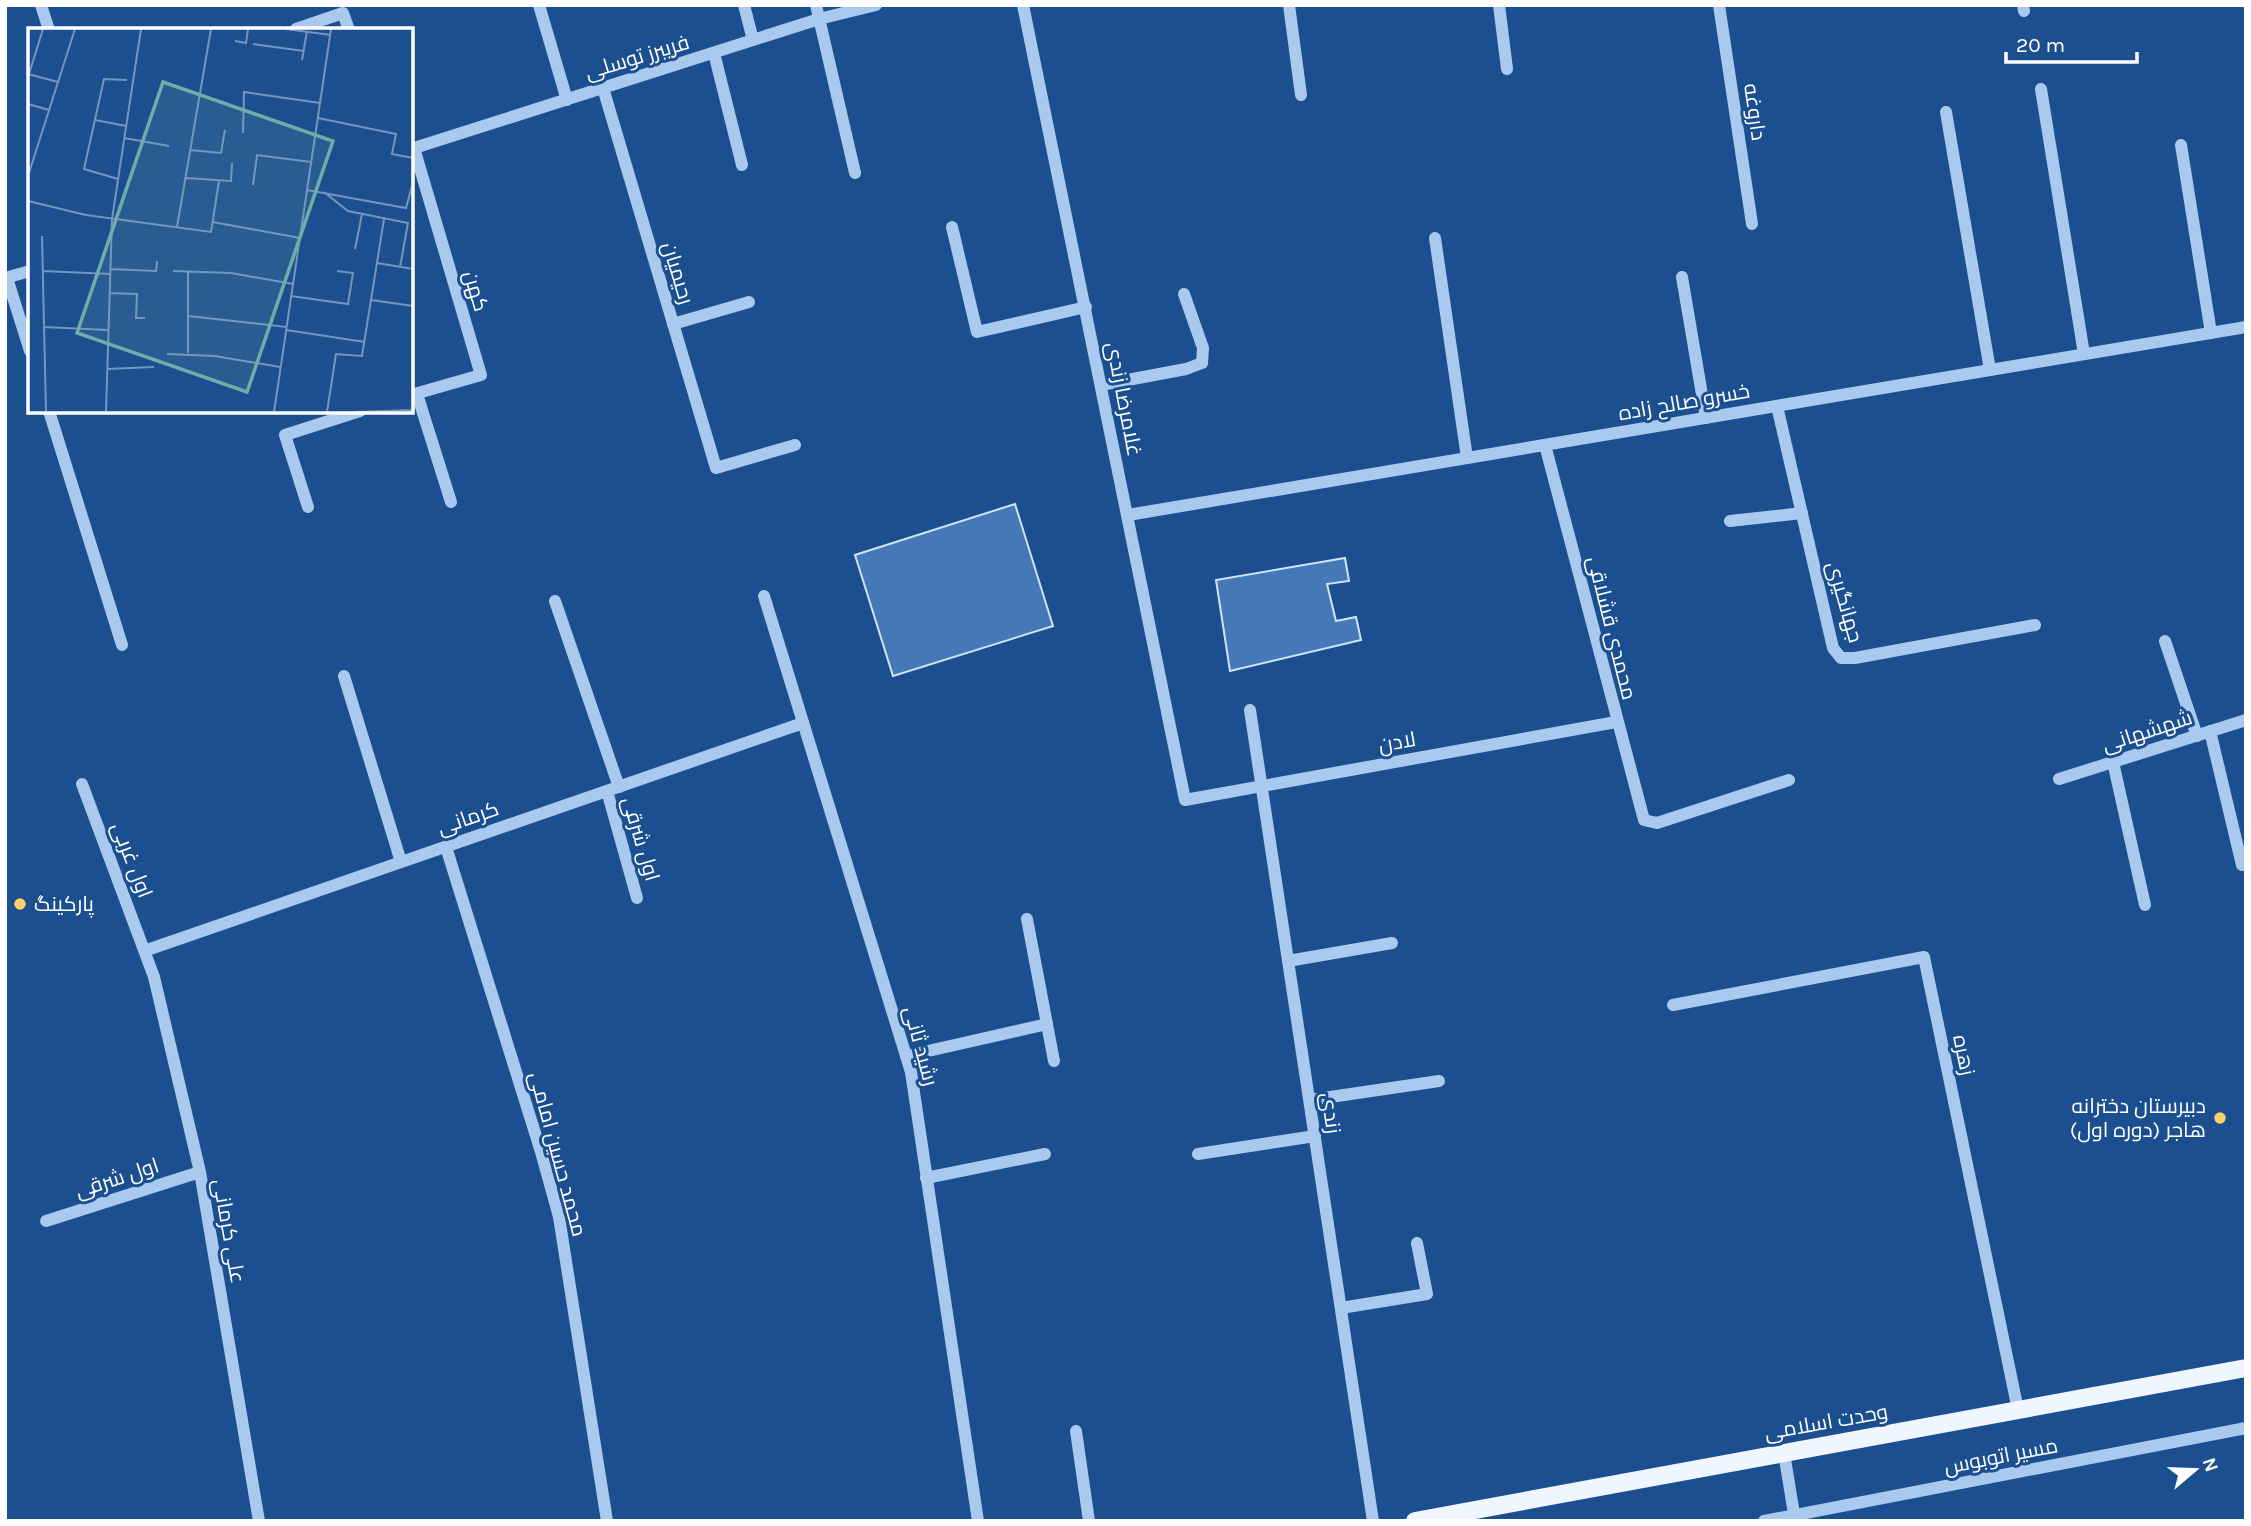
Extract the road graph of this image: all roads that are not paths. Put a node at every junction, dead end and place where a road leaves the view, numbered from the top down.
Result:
1 (41, 5) edge
2 (539, 5) edge
3 (744, 5) edge
4 (816, 5) edge
5 (876, 5) edge
6 (1023, 5) edge
7 (1289, 5) edge
8 (1499, 5) edge
9 (1720, 5) edge
10 (819, 19) junction
11 (48, 28) edge
12 (299, 28) edge
13 (348, 28) edge
14 (753, 40) junction
15 (714, 53) junction
16 (1507, 69) dead end
17 (603, 88) junction
18 (2041, 89) dead end
19 (1301, 95) dead end
20 (567, 100) junction
21 (1946, 112) dead end
22 (2181, 145) dead end
23 (413, 149) edge
24 (742, 165) dead end
25 (855, 173) dead end
26 (1752, 224) dead end
27 (952, 227) dead end
28 (1434, 237) dead end
29 (28, 272) edge
30 (1682, 277) dead end
31 (6, 278) edge
32 (1184, 294) dead end
33 (749, 302) dead end
34 (1086, 307) junction
35 (673, 324) junction
36 (2246, 327) edge
37 (2211, 333) junction
38 (28, 345) edge
39 (2084, 354) junction
40 (1990, 370) junction
41 (1101, 385) junction
42 (414, 394) edge
43 (1777, 406) junction
44 (50, 413) edge
45 (354, 413) edge
46 (1706, 418) junction
47 (795, 445) dead end
48 (1545, 445) junction
49 (1467, 458) junction
50 (451, 502) dead end
51 (308, 507) dead end
52 (1802, 513) junction
53 (1128, 515) junction
54 (1730, 522) dead end
55 (764, 596) dead end
56 (555, 601) dead end
57 (2035, 625) dead end
58 (2165, 641) dead end
59 (122, 645) dead end
60 (344, 676) dead end
61 (1250, 710) dead end
62 (2246, 720) edge
63 (1616, 722) junction
64 (803, 723) junction
65 (2203, 733) junction
66 (2113, 762) junction
67 (2059, 779) dead end
68 (1789, 780) dead end
69 (82, 784) dead end
70 (1262, 786) junction
71 (613, 789) junction
72 (1185, 800) joint
73 (446, 847) junction
74 (401, 862) junction
75 (2242, 865) dead end
76 (637, 898) dead end
77 (2146, 905) dead end
78 (1027, 919) dead end
79 (1392, 943) dead end
80 (147, 950) junction
81 (1288, 961) junction
82 (1673, 1006) dead end
83 (1047, 1024) junction
84 (906, 1056) junction
85 (1054, 1060) dead end
86 (1438, 1081) dead end
87 (1310, 1100) junction
88 (1315, 1136) junction
89 (1045, 1154) dead end
90 (1198, 1154) dead end
91 (200, 1172) junction
92 (926, 1178) junction
93 (46, 1221) dead end
94 (1417, 1243) dead end
95 (1341, 1308) junction
96 (2246, 1368) edge
97 (2018, 1410) junction
98 (2246, 1428) edge
99 (1076, 1431) dead end
100 (1784, 1453) junction
101 (1794, 1518) edge
102 (258, 1521) edge
103 (607, 1521) edge
104 (978, 1521) edge
105 (1089, 1521) edge
106 (1373, 1521) edge
107 (1415, 1521) edge
108 (1763, 1521) edge

1 - 11 street
2 - 20 street
3 - 14 street
4 - 10 street
5 - 10 street, فریبرز توسلی
6 - 34 street, غلامرضا زندی
7 - 19 street
8 - 16 street
9 - 26 street, داروغه
10 - 14 street, فریبرز توسلی
10 - 25 street
12 - 13 street
14 - 15 street, فریبرز توسلی
15 - 17 street, فریبرز توسلی
15 - 24 street
17 - 20 street, فریبرز توسلی
17 - 35 street, رحیمیان
18 - 39 street
20 - 23 street, فریبرز توسلی
21 - 40 street
22 - 37 street
23 - 42 street, کهن
27 - 34 street
28 - 49 street
29 - 31 street
30 - 46 street
31 - 38 street
32 - 41 street
33 - 35 street
34 - 41 street, غلامرضا زندی
35 - 47 street, رحیمیان
36 - 37 street, خسرو صالح زاده
37 - 39 street, خسرو صالح زاده
39 - 40 street, خسرو صالح زاده
40 - 43 street, خسرو صالح زاده
41 - 53 street, غلامرضا زندی
42 - 50 street
43 - 46 street, خسرو صالح زاده
43 - 52 street, جهانگیری
44 - 59 street
45 - 51 street
46 - 48 street, خسرو صالح زاده
48 - 49 street, خسرو صالح زاده
48 - 63 street, محمدی قشلاقی
49 - 53 street, خسرو صالح زاده
52 - 54 street
52 - 57 street, جهانگیری
53 - 72 street, غلامرضا زندی
55 - 64 street, رشید ثانی
56 - 71 street, اول شرقی
58 - 65 street
60 - 74 street
61 - 70 street, زندی
62 - 65 street, شهشهانی
63 - 68 street, محمدی قشلاقی
63 - 70 street, لادن
64 - 71 street, کرمانی
64 - 84 street, رشید ثانی
65 - 66 street, شهشهانی
65 - 75 street
66 - 67 street, شهشهانی
66 - 77 street
69 - 80 street, اول غربی
70 - 72 street, لادن
70 - 81 street, زندی
71 - 73 street, کرمانی
71 - 76 street, اول شرقی
73 - 74 street, کرمانی
73 - 103 street, محمد حسین امامی
74 - 80 street, کرمانی
78 - 83 street
79 - 81 street
80 - 91 street, علی کرمانی
81 - 87 street, زندی
82 - 97 street, زهره
83 - 84 street
83 - 85 street
84 - 92 street, رشید ثانی
86 - 87 street
87 - 88 street, زندی
88 - 90 street
88 - 95 street, زندی
89 - 92 street
91 - 93 street, اول شرقی
91 - 102 street, علی کرمانی
92 - 104 street, رشید ثانی
94 - 95 street
95 - 106 street, زندی
96 - 97 main road, وحدت اسلامی
97 - 100 main road, وحدت اسلامی
98 - 101 street, مسیر اتوبوس
99 - 105 street
100 - 101 street
100 - 107 main road, وحدت اسلامی
101 - 108 street, مسیر اتوبوس

